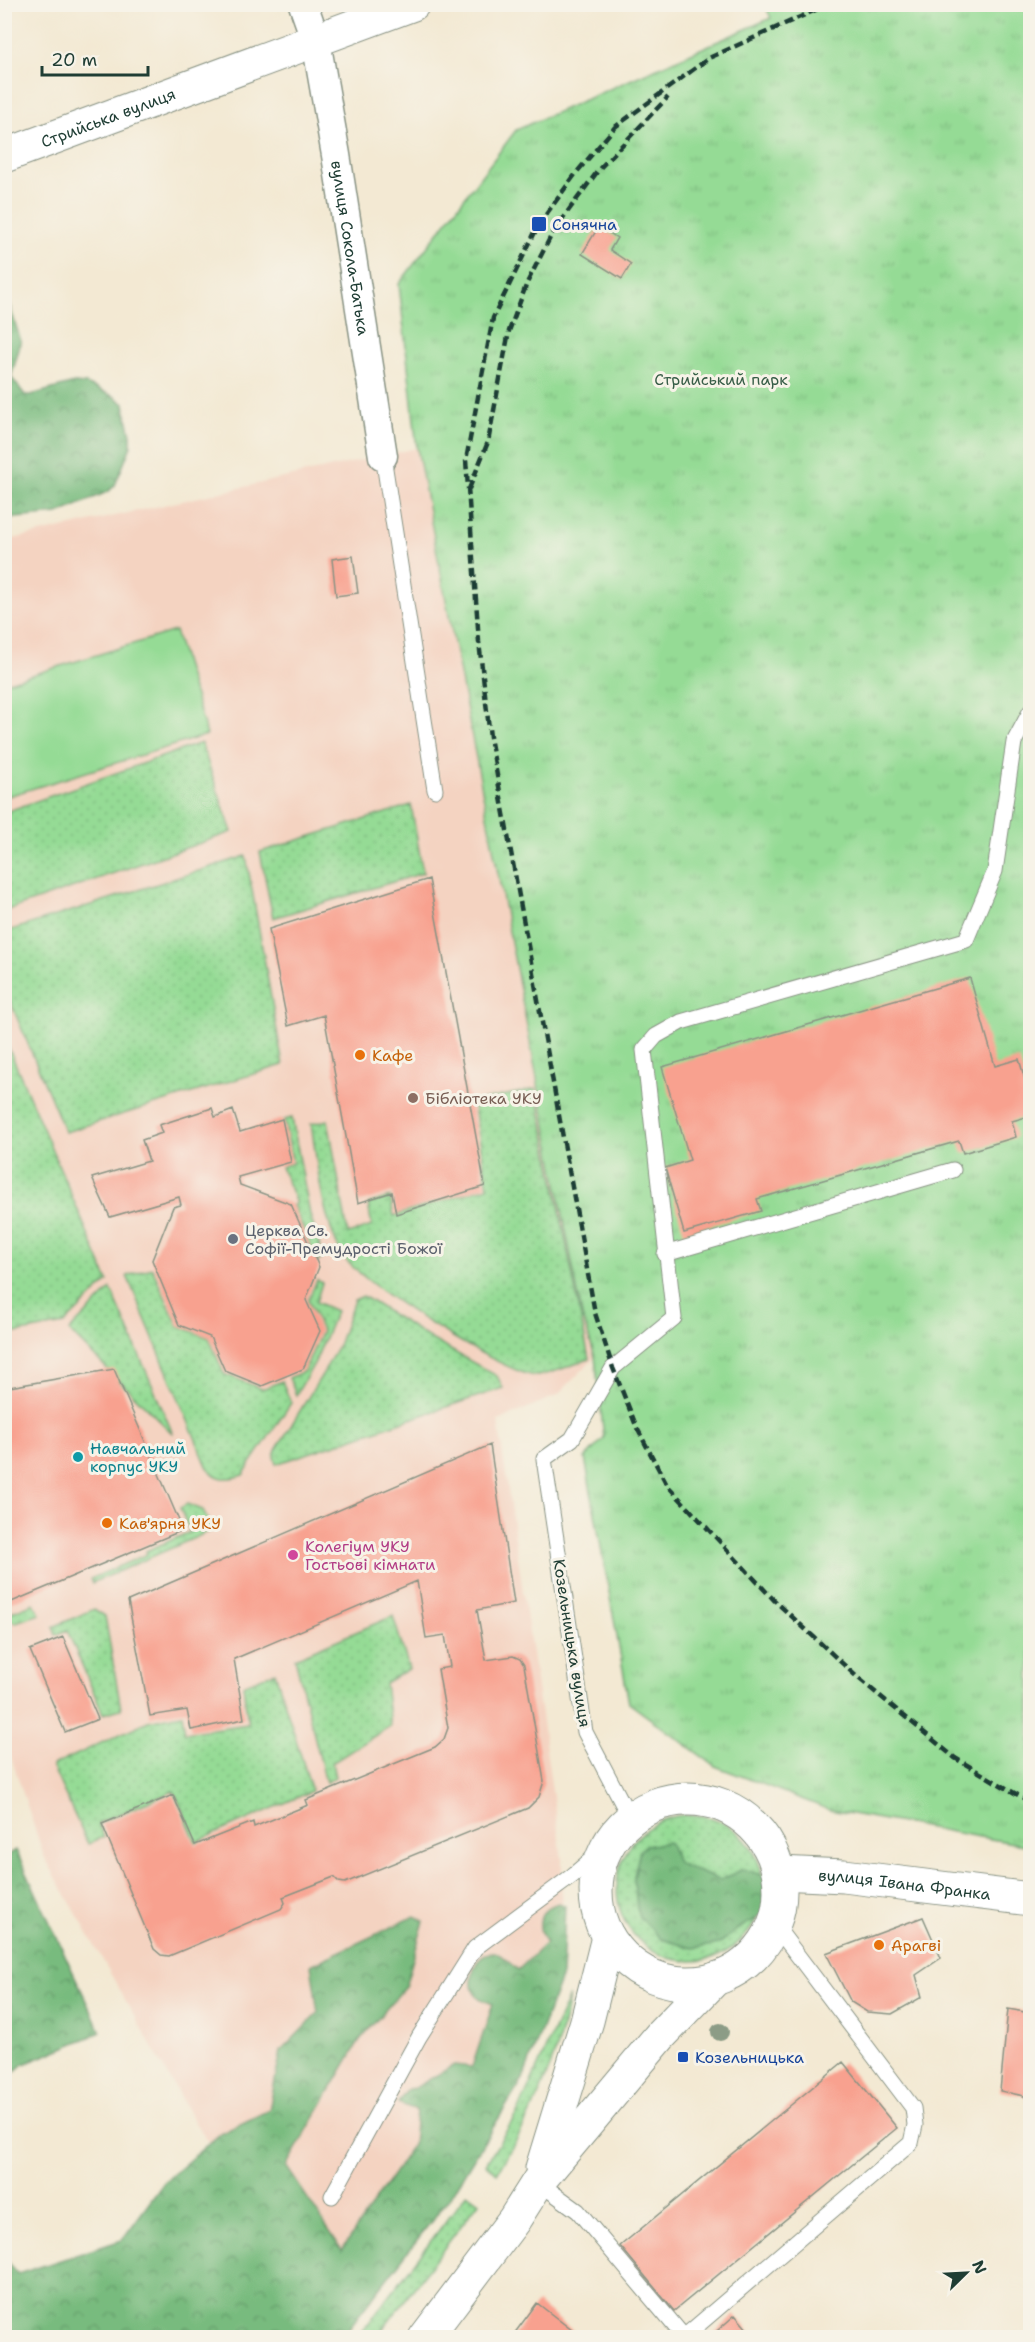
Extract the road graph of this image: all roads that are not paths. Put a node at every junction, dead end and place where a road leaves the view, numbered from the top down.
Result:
1 (303, 4) edge
2 (414, 4) edge
3 (316, 41) junction
4 (4, 156) edge
5 (383, 456) joint
6 (1030, 712) edge
7 (435, 790) dead end
8 (953, 1170) dead end
9 (665, 1254) junction
10 (630, 1818) junction
11 (606, 1847) junction
12 (779, 1873) junction
13 (1030, 1899) edge
14 (774, 1924) junction
15 (608, 1937) junction
16 (715, 1979) junction
17 (538, 2182) junction
18 (332, 2196) dead end
19 (425, 2337) edge
20 (685, 2337) edge

1 - 3 street, вулиця Сокола-Батька
2 - 3 main road, Стрийська вулиця
3 - 4 main road, Стрийська вулиця
3 - 5 street, вулиця Сокола-Батька
5 - 7 lane
6 - 9 lane
8 - 9 lane
9 - 10 lane, Козельницька вулиця
10 - 11 main road
10 - 12 main road
11 - 15 main road
11 - 18 lane
12 - 13 main road, вулиця Івана Франка
12 - 14 main road
14 - 16 main road
14 - 20 lane
15 - 16 main road
15 - 17 main road
16 - 17 main road
17 - 19 main road
17 - 20 lane

